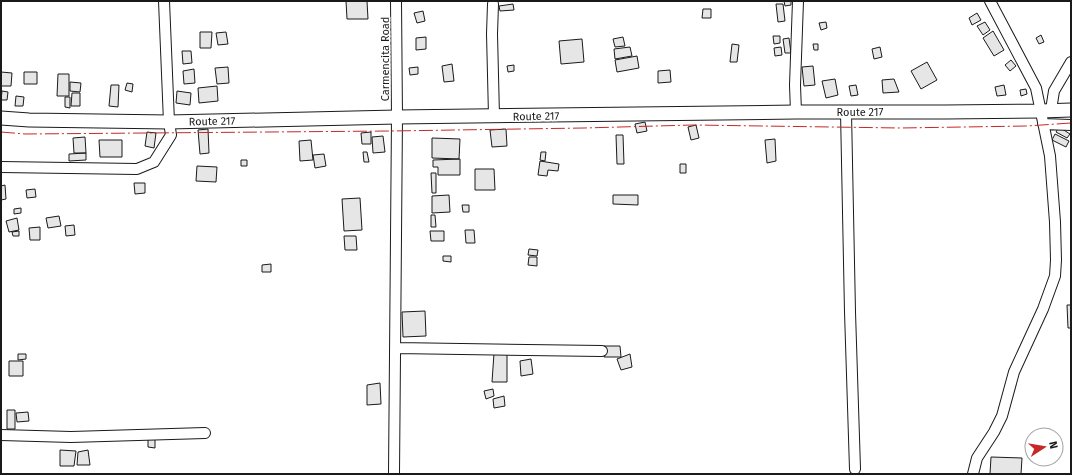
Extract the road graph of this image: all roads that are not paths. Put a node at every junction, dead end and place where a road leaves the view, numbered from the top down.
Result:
1 (164, 1) edge
2 (396, 1) edge
3 (798, 1) edge
4 (990, 1) edge
5 (493, 4) dead end
6 (1071, 62) edge
7 (1071, 110) edge
8 (796, 112) junction
9 (846, 112) junction
10 (1045, 115) junction
11 (494, 116) junction
12 (397, 117) junction
13 (1, 118) edge
14 (169, 122) junction
15 (1071, 125) edge
16 (1, 167) edge
17 (396, 348) junction
18 (602, 351) dead end
19 (205, 433) dead end
20 (1, 435) edge
21 (855, 469) dead end
22 (394, 474) edge
23 (973, 474) edge

1 - 14 street
2 - 12 street, Carmencita Road
3 - 8 street
4 - 10 street
5 - 11 street
6 - 10 street
7 - 10 main road, Route 217
8 - 9 main road, Route 217
8 - 11 main road, Route 217
9 - 10 main road, Route 217
9 - 21 street
10 - 15 street
10 - 23 street
11 - 12 main road, Route 217
12 - 14 main road, Route 217
12 - 17 street, Carmencita Road
13 - 14 main road, Route 217
14 - 16 street
17 - 18 street
17 - 22 street, Carmencita Road
19 - 20 street

